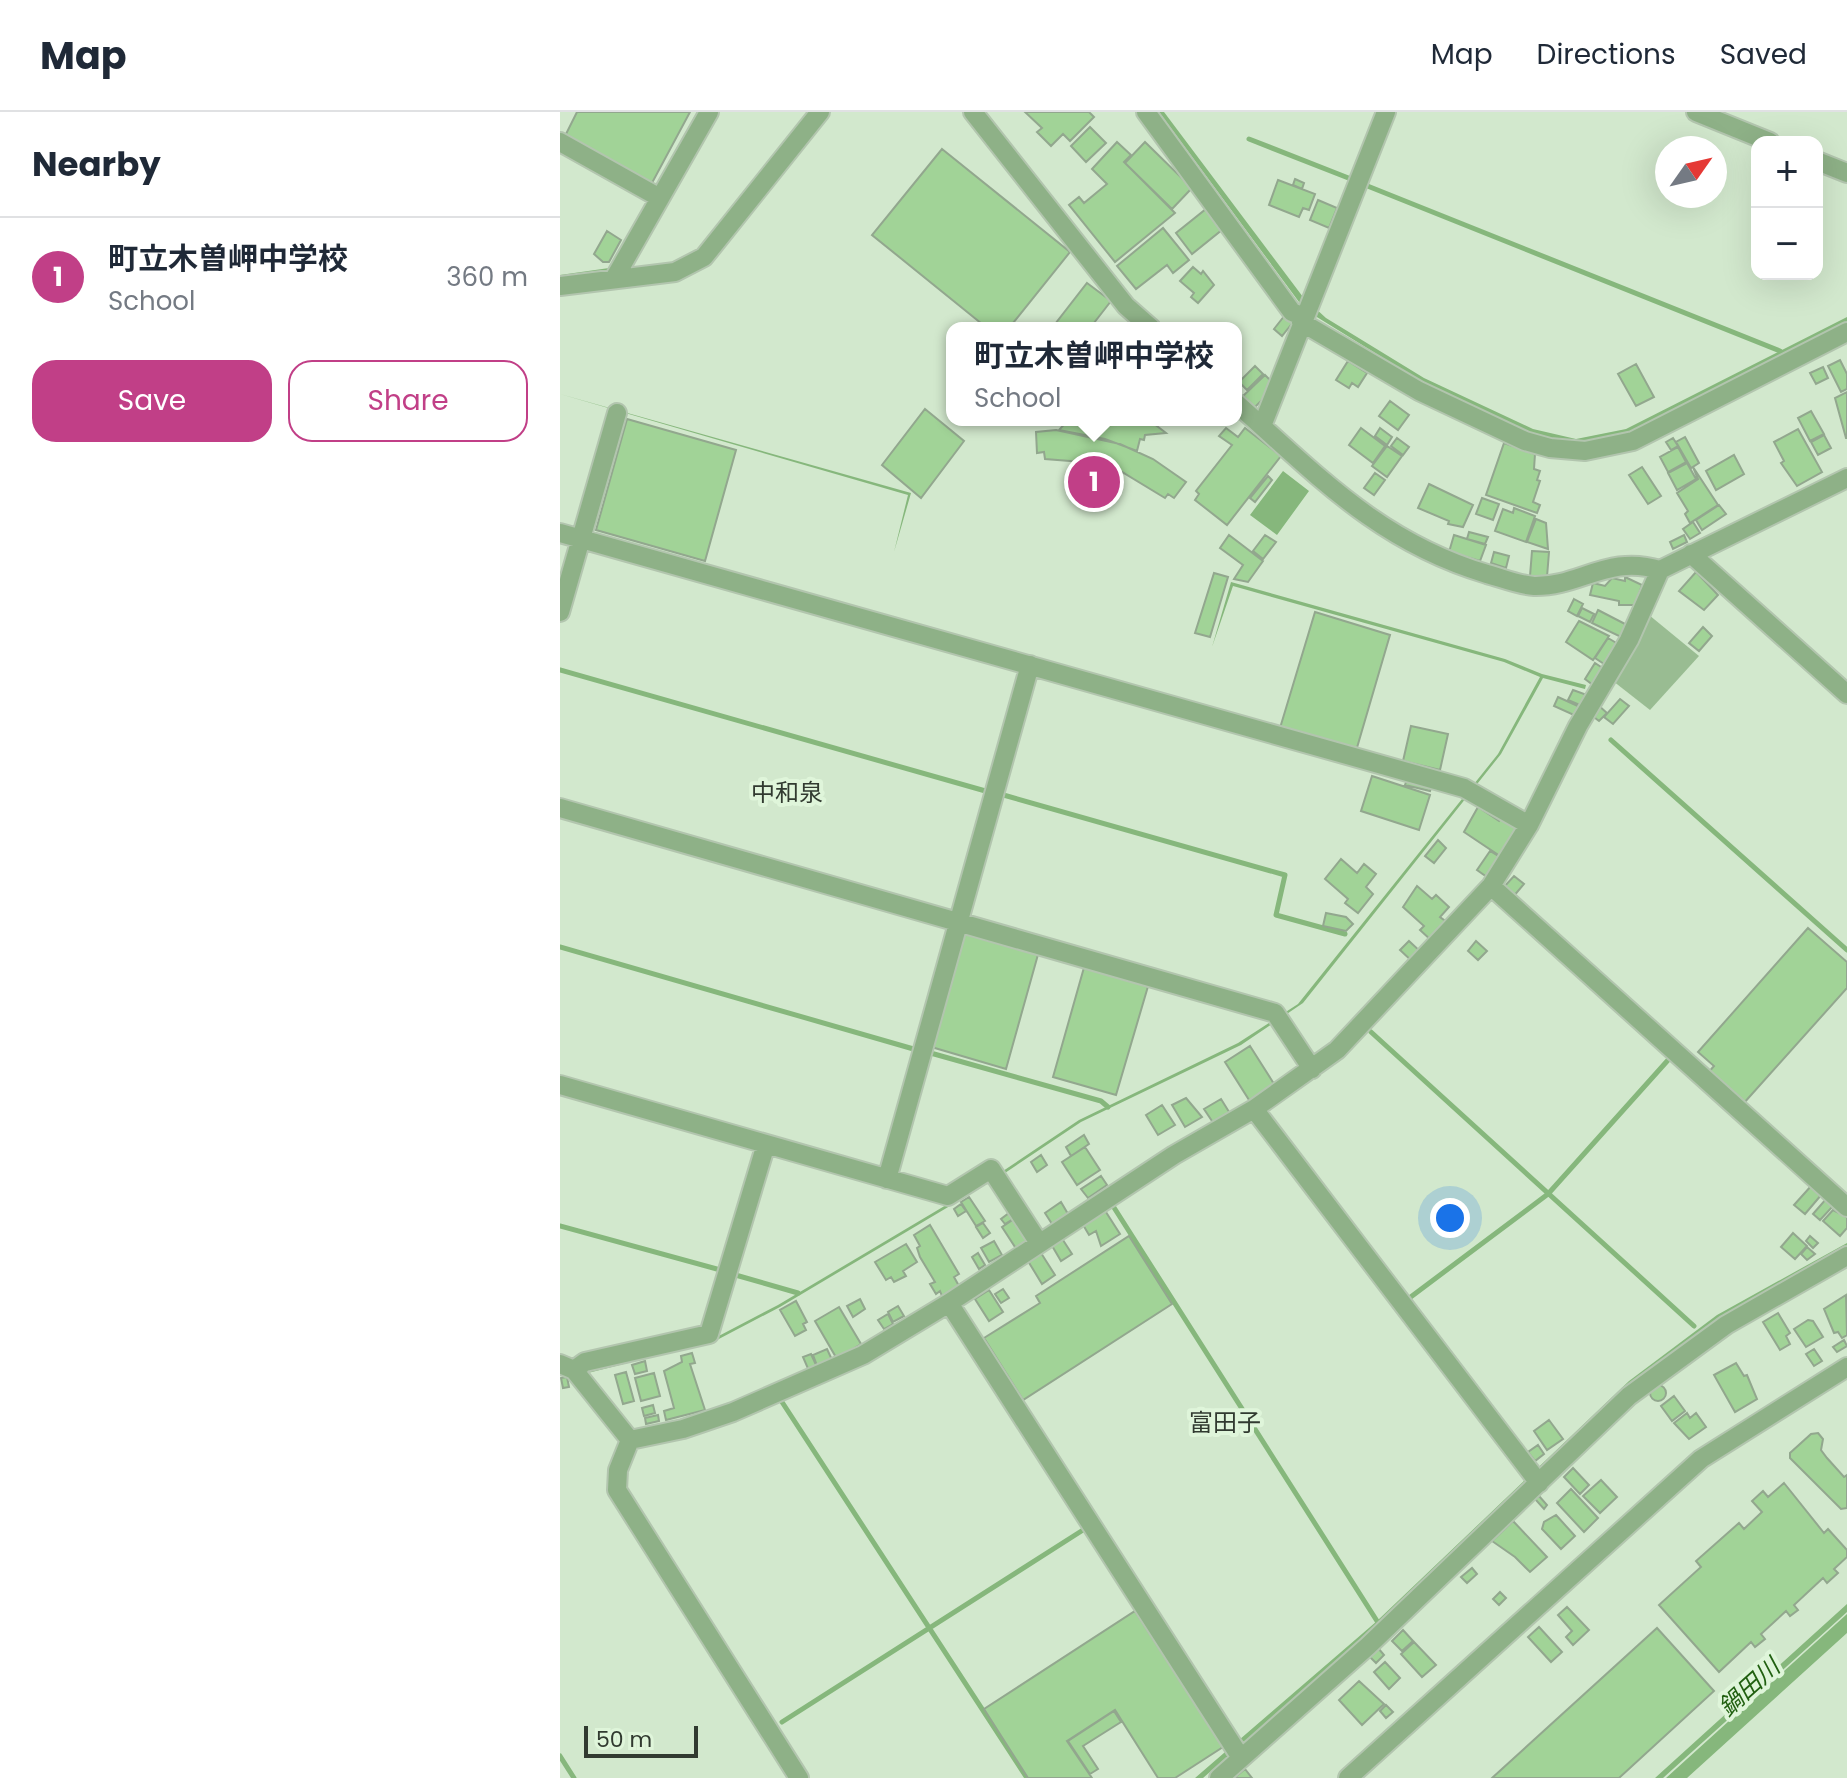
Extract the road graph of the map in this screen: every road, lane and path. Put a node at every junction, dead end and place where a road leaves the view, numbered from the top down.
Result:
1 (709, 112) edge
2 (820, 112) edge
3 (973, 112) edge
4 (1146, 112) edge
5 (1386, 112) edge
6 (1696, 112) edge
7 (1755, 136) edge
8 (560, 142) edge
9 (1823, 163) edge
10 (1847, 173) edge
11 (655, 196) junction
12 (614, 279) junction
13 (560, 286) edge
14 (1305, 314) junction
15 (1144, 322) edge
16 (1847, 332) edge
17 (1242, 408) edge
18 (617, 413) dead end
19 (1262, 426) junction
20 (1847, 478) edge
21 (560, 533) edge
22 (581, 539) junction
23 (1691, 554) junction
24 (1660, 570) junction
25 (560, 612) edge
26 (1030, 665) junction
27 (1847, 694) edge
28 (560, 808) edge
29 (1529, 825) junction
30 (1491, 886) junction
31 (958, 922) junction
32 (1312, 1069) junction
33 (560, 1085) edge
34 (1254, 1109) junction
35 (766, 1144) junction
36 (887, 1179) junction
37 (1847, 1207) edge
38 (1039, 1243) junction
39 (1847, 1256) edge
40 (949, 1303) junction
41 (574, 1366) edge
42 (1847, 1367) edge
43 (630, 1440) junction
44 (1535, 1477) junction
45 (1237, 1752) junction
46 (799, 1778) edge
47 (1219, 1778) edge
48 (1348, 1778) edge

1 - 11 street
2 - 12 street
3 - 15 street
4 - 14 street
5 - 14 street
6 - 7 street
8 - 11 street
9 - 10 street
11 - 12 street
12 - 13 street
14 - 16 street
14 - 19 street
17 - 19 street
18 - 22 street
19 - 24 street
20 - 23 street
21 - 22 street
22 - 25 street
22 - 26 street
23 - 24 street
23 - 27 street
24 - 29 street
26 - 29 street
26 - 31 street
28 - 31 street
29 - 30 street
30 - 32 street
30 - 37 street
31 - 32 street
31 - 36 street
32 - 34 street
33 - 35 street
34 - 38 street
34 - 44 street
35 - 36 street
35 - 41 street
36 - 38 street
38 - 40 street
39 - 44 street
40 - 43 street
40 - 45 street
41 - 43 street
42 - 48 street
43 - 46 street
44 - 45 street
45 - 47 street

